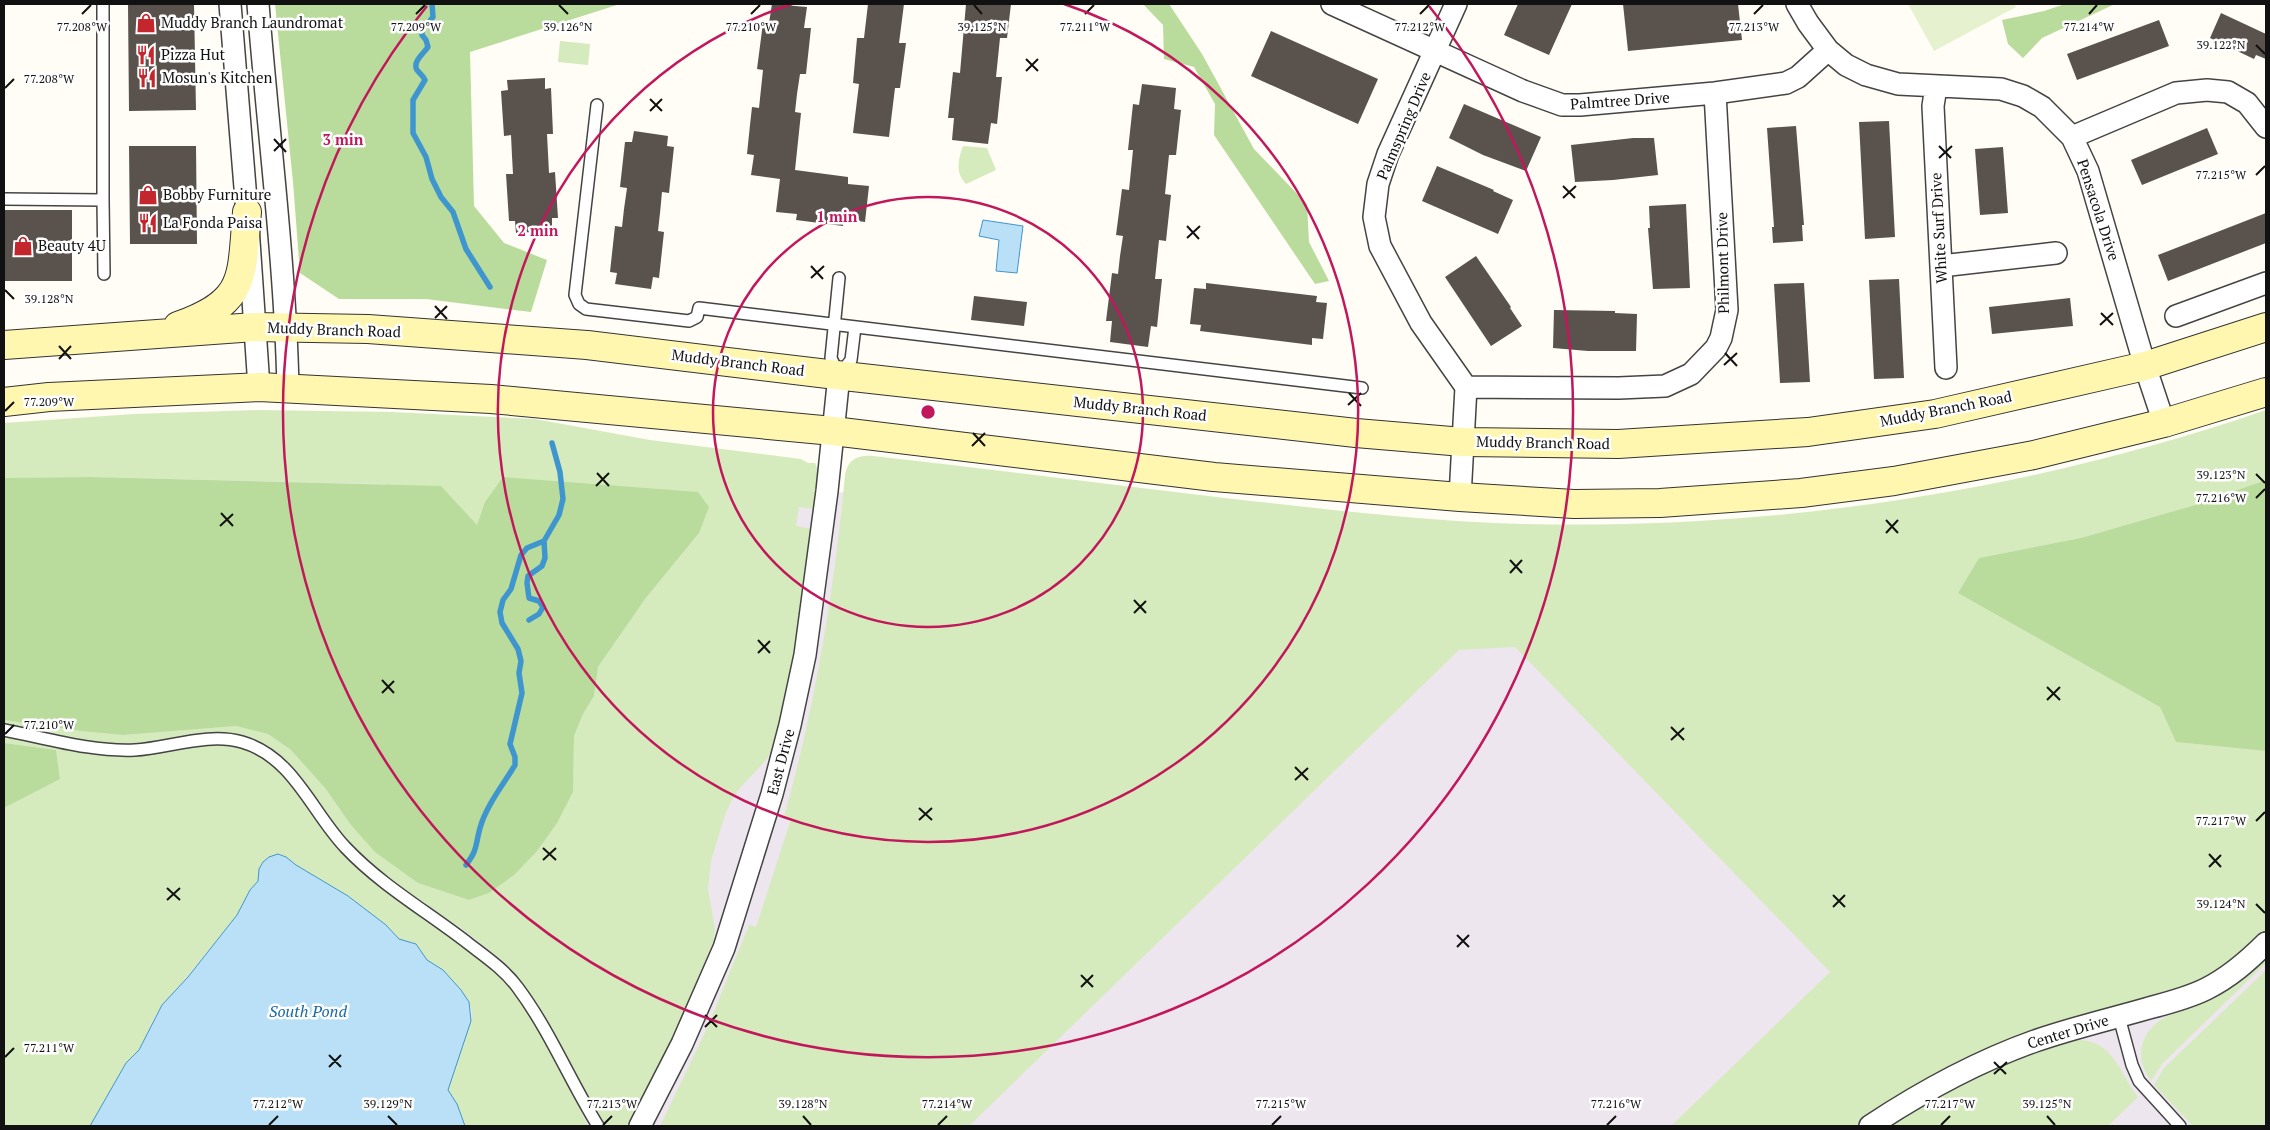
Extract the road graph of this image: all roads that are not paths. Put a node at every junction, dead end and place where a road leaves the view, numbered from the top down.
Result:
1 (103, 4) edge
2 (230, 4) edge
3 (258, 4) edge
4 (1332, 4) edge
5 (1456, 4) edge
6 (1797, 4) edge
7 (1828, 50) junction
8 (1436, 52) junction
9 (1936, 87) junction
10 (1716, 93) junction
11 (597, 105) dead end
12 (2266, 126) edge
13 (2072, 137) junction
14 (4, 200) edge
15 (103, 200) junction
16 (248, 212) junction
17 (2056, 254) dead end
18 (1941, 266) junction
19 (104, 274) dead end
20 (839, 278) dead end
21 (2266, 283) edge
22 (2176, 316) dead end
23 (835, 324) junction
24 (255, 327) junction
25 (287, 327) junction
26 (855, 327) junction
27 (2266, 327) edge
28 (158, 334) junction
29 (4, 345) edge
30 (2146, 366) junction
31 (1946, 368) dead end
32 (839, 375) junction
33 (258, 387) junction
34 (1466, 387) junction
35 (288, 388) junction
36 (1362, 388) dead end
37 (2266, 392) edge
38 (4, 402) edge
39 (2164, 423) junction
40 (833, 431) junction
41 (1463, 442) junction
42 (1460, 497) junction
43 (4, 730) edge
44 (2266, 943) edge
45 (2119, 1016) junction
46 (598, 1126) edge
47 (640, 1126) edge
48 (1870, 1126) edge
49 (2180, 1126) edge

1 - 15 lane
2 - 16 street
3 - 25 street
4 - 8 street, Palmtree Drive
5 - 8 street, Palmspring Drive
6 - 7 street, Pensacola Drive
7 - 9 street, Pensacola Drive
7 - 10 street, Palmtree Drive
8 - 10 street, Palmtree Drive
8 - 34 street, Palmspring Drive
9 - 13 street, Pensacola Drive
9 - 18 street, White Surf Drive
10 - 34 street, Philmont Drive
11 - 23 lane
12 - 13 street
13 - 30 street, Pensacola Drive
14 - 15 lane
15 - 19 lane
16 - 24 street
16 - 28 main road
17 - 18 street
18 - 31 street, White Surf Drive
20 - 23 lane
21 - 22 street
23 - 26 lane
23 - 32 lane
24 - 25 main road, Muddy Branch Road
24 - 28 main road, Muddy Branch Road
24 - 33 street
25 - 32 main road, Muddy Branch Road
25 - 35 street
26 - 32 lane
26 - 36 lane
27 - 30 main road, Muddy Branch Road
28 - 29 main road, Muddy Branch Road
30 - 39 street, Pensacola Drive
30 - 41 main road, Muddy Branch Road
32 - 40 street, East Drive
32 - 41 main road, Muddy Branch Road
33 - 35 main road
33 - 38 main road
34 - 41 street
35 - 40 main road
37 - 39 main road
39 - 42 main road
40 - 42 main road
40 - 47 street, East Drive
41 - 42 street
43 - 46 lane
44 - 45 street, Center Drive
45 - 48 street, Center Drive
45 - 49 lane

